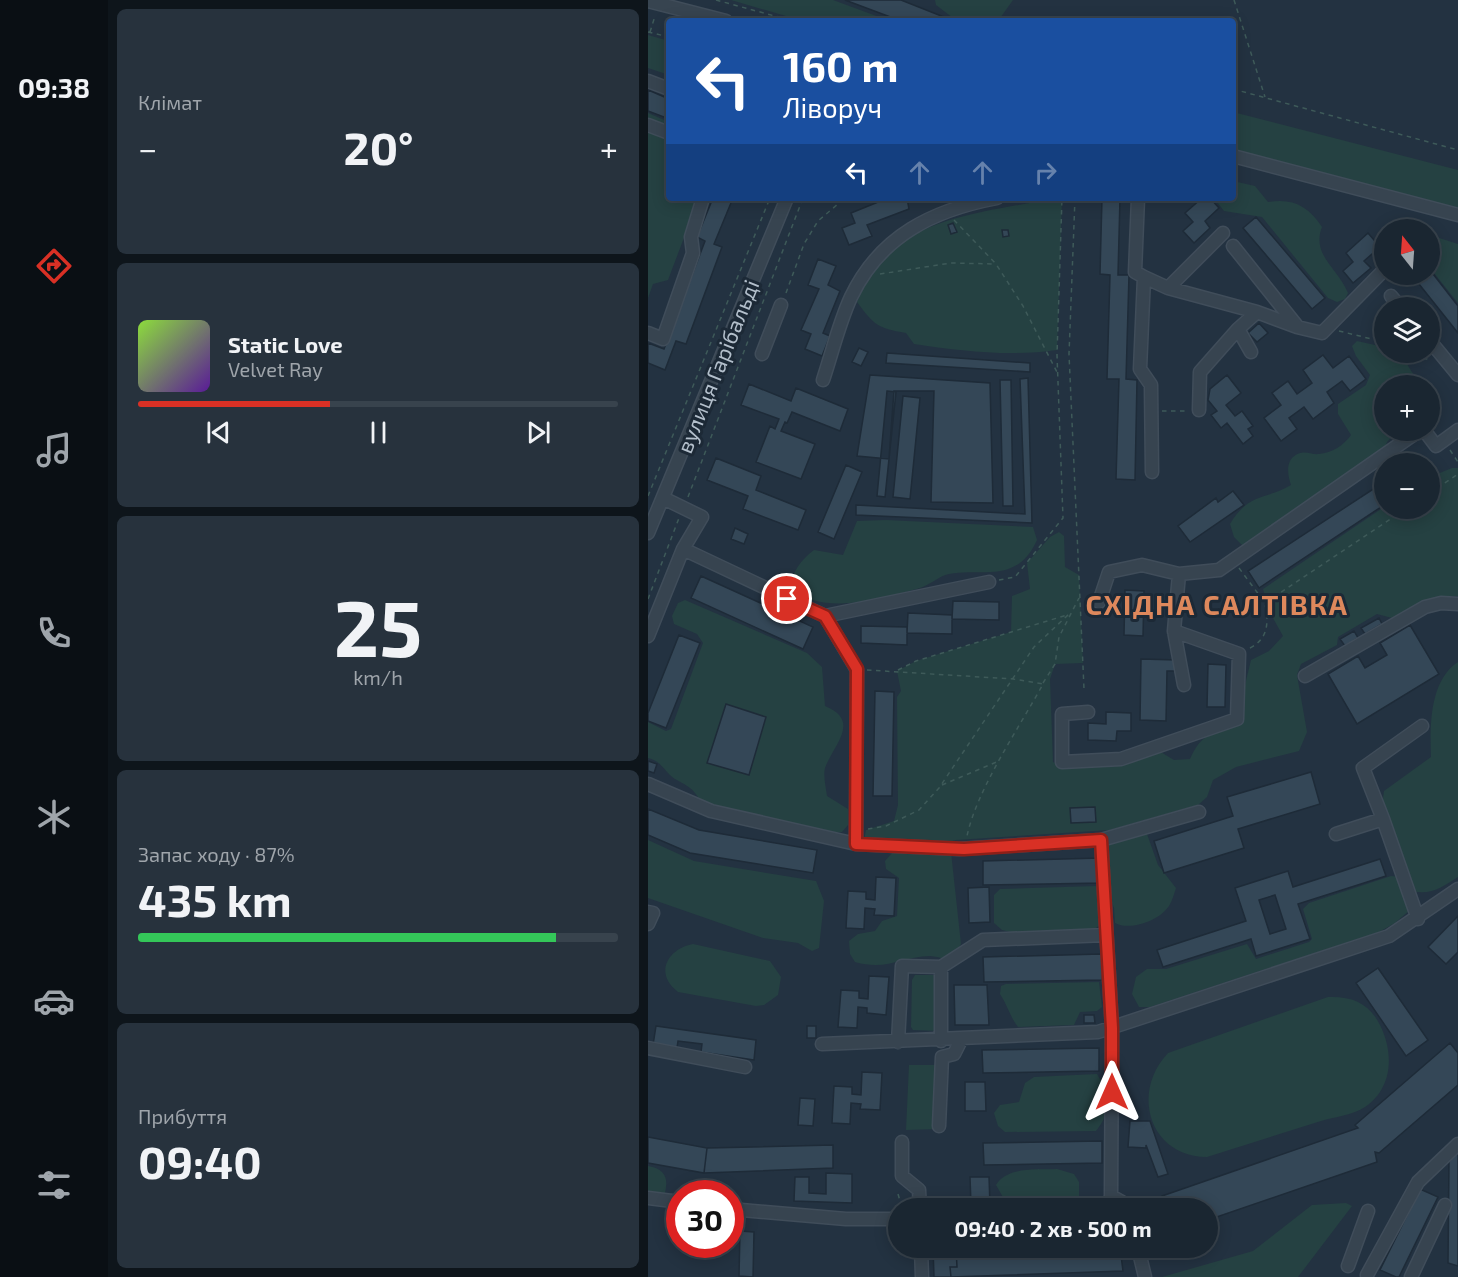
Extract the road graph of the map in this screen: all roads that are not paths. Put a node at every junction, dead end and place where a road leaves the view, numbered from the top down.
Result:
1 (648, 1) edge
2 (672, 3) edge
3 (717, 18) edge
4 (648, 81) edge
5 (666, 88) edge
6 (648, 125) edge
7 (666, 132) edge
8 (1236, 157) edge
9 (703, 201) edge
10 (786, 201) edge
11 (986, 201) edge
12 (1138, 201) edge
13 (1458, 215) edge
14 (1223, 233) dead end
15 (1233, 246) dead end
16 (1144, 277) junction
17 (1374, 280) edge
18 (1168, 288) junction
19 (781, 305) road end
20 (1257, 312) junction
21 (1297, 327) junction
22 (1238, 328) junction
23 (648, 333) edge
24 (1251, 352) dead end
25 (1440, 353) edge
26 (762, 354) dead end
27 (1458, 375) edge
28 (823, 380) dead end
29 (1199, 410) road end
30 (1458, 430) edge
31 (1406, 441) edge
32 (1432, 441) edge
33 (1152, 472) dead end
34 (663, 498) junction
35 (648, 533) edge
36 (683, 549) junction
37 (1179, 574) junction
38 (989, 582) road end
39 (1099, 602) dead end
40 (1458, 604) edge
41 (825, 616) junction
42 (1174, 631) junction
43 (648, 636) edge
44 (1305, 676) dead end
45 (1184, 685) dead end
46 (1088, 712) dead end
47 (1422, 726) dead end
48 (648, 784) edge
49 (1199, 812) dead end
50 (1383, 819) junction
51 (1336, 834) dead end
52 (856, 838) junction
53 (1101, 840) junction
54 (1458, 889) edge
55 (648, 912) edge
56 (1418, 919) junction
57 (648, 924) edge
58 (1107, 935) junction
59 (941, 967) junction
60 (1112, 1028) junction
61 (961, 1040) junction
62 (941, 1041) junction
63 (898, 1042) junction
64 (822, 1044) dead end
65 (648, 1048) edge
66 (745, 1067) dead end
67 (939, 1126) dead end
68 (902, 1142) dead end
69 (1458, 1144) edge
70 (1111, 1196) joint
71 (648, 1198) edge
72 (919, 1198) edge
73 (1115, 1198) edge
74 (666, 1200) edge
75 (1445, 1205) dead end
76 (744, 1210) edge
77 (1368, 1211) dead end
78 (888, 1219) edge
79 (921, 1258) edge
80 (1140, 1258) edge
81 (1348, 1266) dead end
82 (1367, 1275) dead end
83 (922, 1277) edge
84 (1145, 1277) edge
85 (1411, 1277) edge

1 - 2 street
2 - 3 street
4 - 5 street
6 - 7 street
8 - 13 street
9 - 23 street
10 - 34 street, вулиця Гарібальді
11 - 28 street
12 - 16 street
14 - 18 street
15 - 21 street
16 - 18 street
16 - 33 street
17 - 21 street
18 - 20 street
19 - 26 street
20 - 21 street
20 - 22 street
22 - 24 street
22 - 29 street
25 - 27 street
30 - 32 street
31 - 37 street
34 - 35 street, вулиця Гарібальді
34 - 36 street
36 - 41 street
36 - 43 street
37 - 39 street
37 - 42 street
38 - 41 street
40 - 44 street
41 - 52 street
42 - 45 street
42 - 46 street
47 - 50 street
48 - 52 street
49 - 53 street
50 - 51 street
50 - 56 street
52 - 53 street
53 - 58 street
54 - 56 street
55 - 57 street
56 - 60 street
58 - 59 street
58 - 60 street
59 - 62 street
59 - 63 street
60 - 61 street
60 - 70 street
61 - 62 street
61 - 67 street
62 - 63 street
63 - 64 street
65 - 66 street
68 - 72 street
69 - 82 street
70 - 73 street
71 - 74 street
75 - 85 street
76 - 78 street
77 - 81 street
79 - 83 street
80 - 84 street

